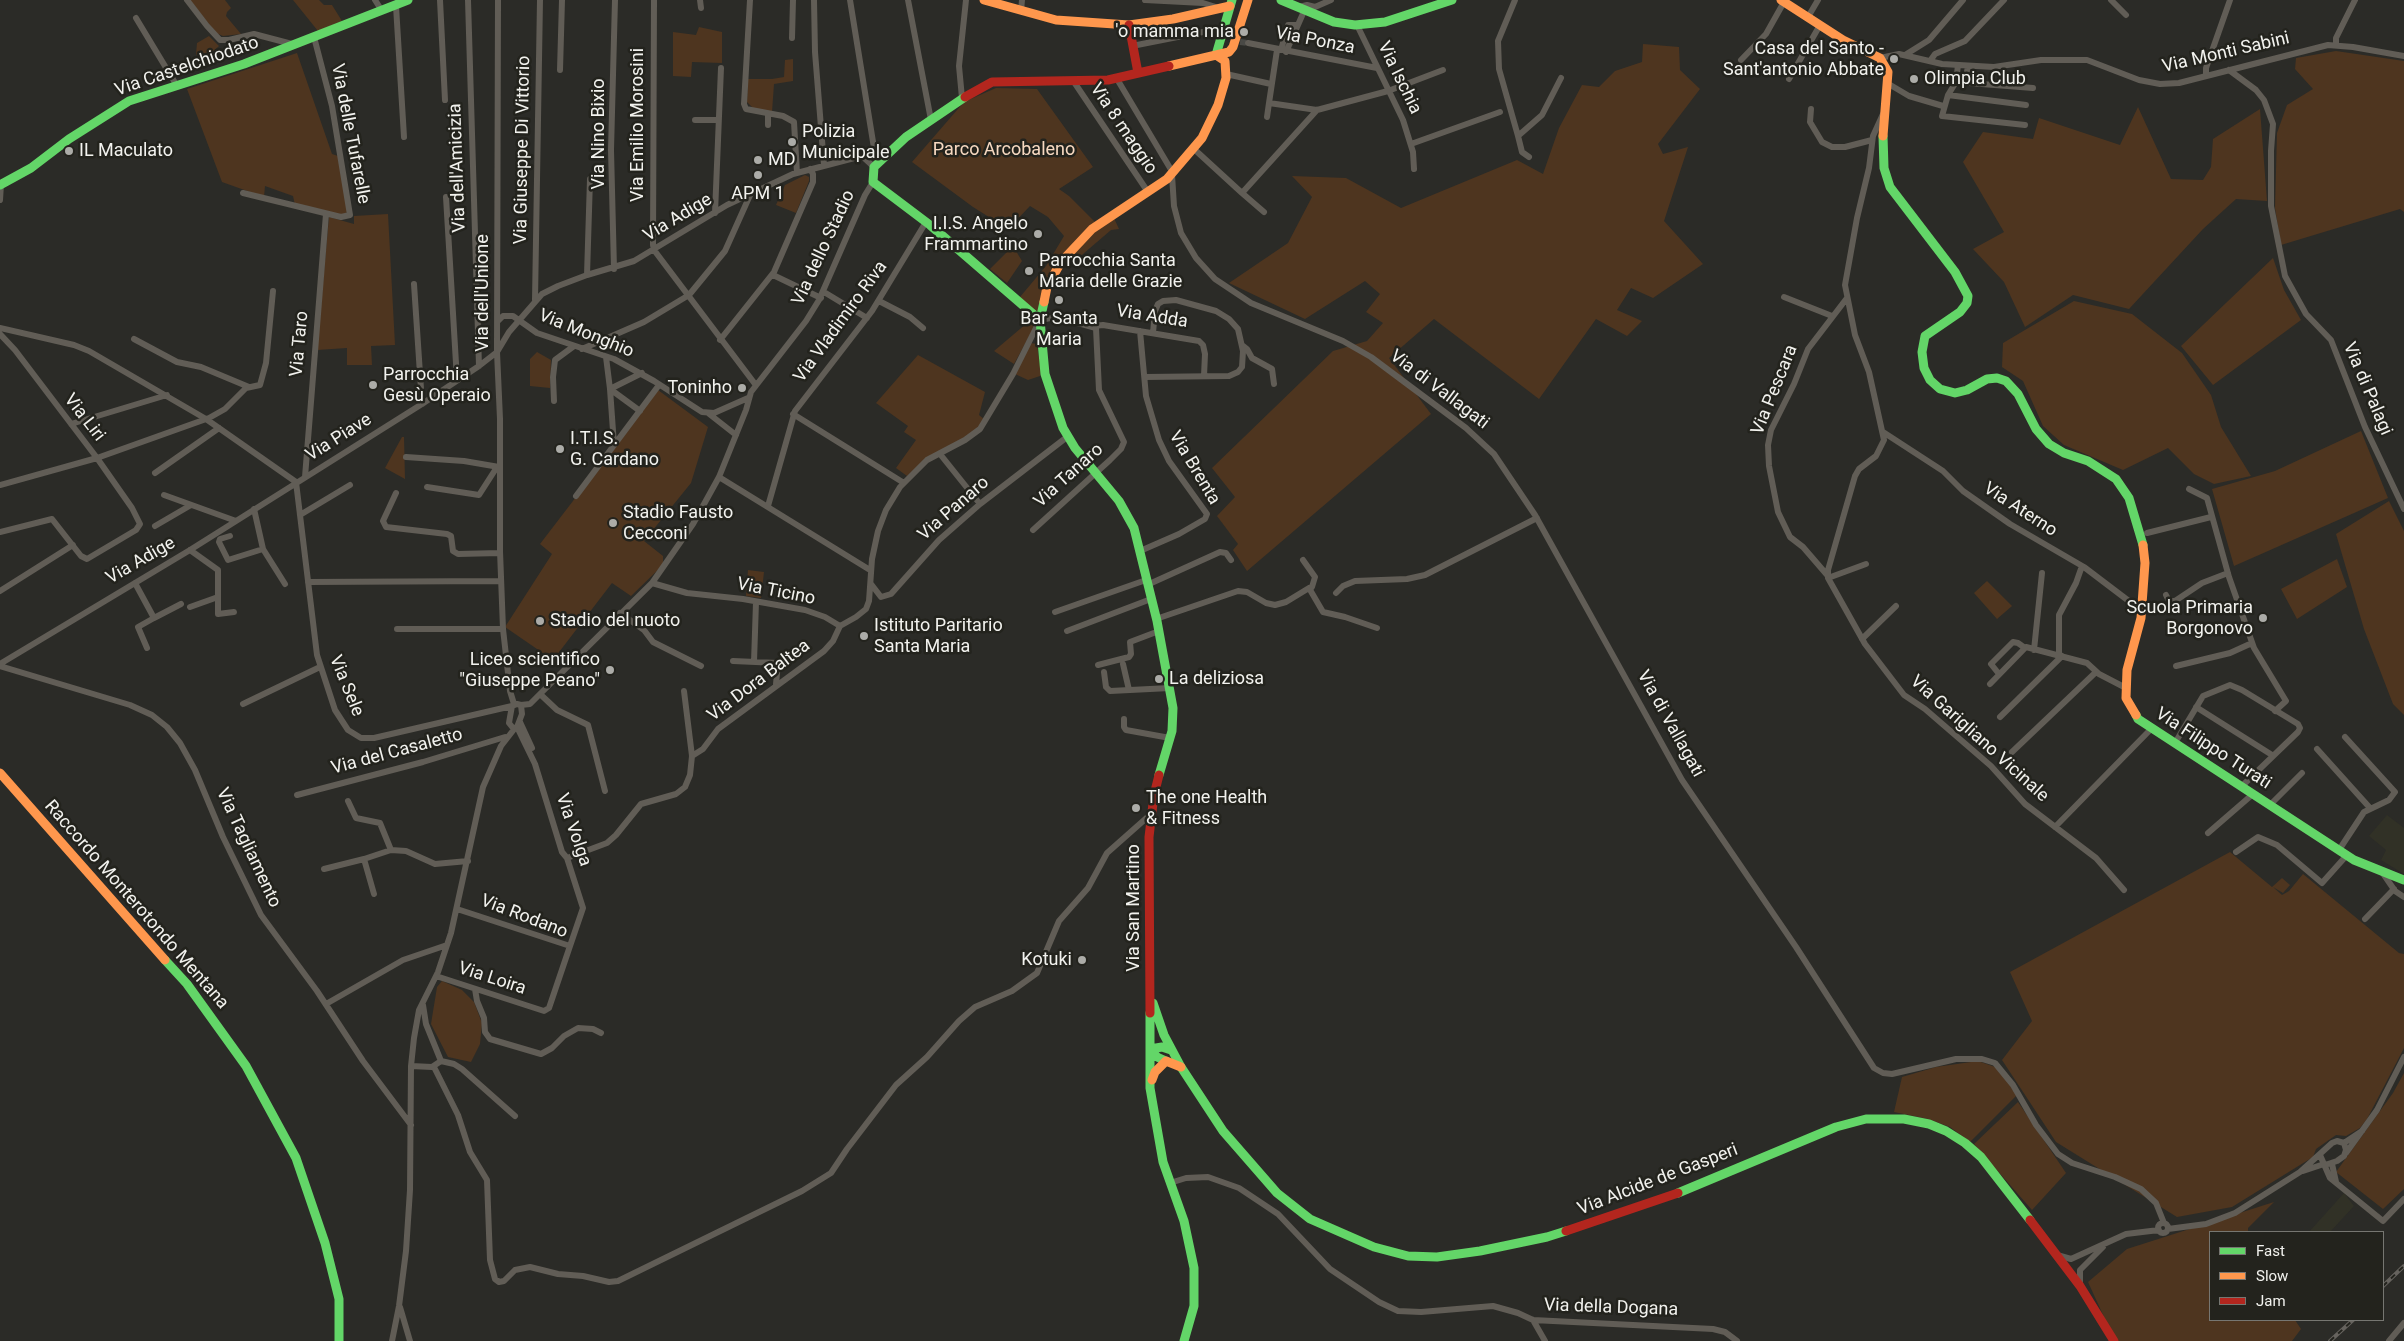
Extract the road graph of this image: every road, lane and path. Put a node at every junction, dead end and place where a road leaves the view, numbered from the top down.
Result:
1 (187, 0) edge
2 (375, 0) edge
3 (408, 0) edge
4 (440, 0) edge
5 (468, 0) edge
6 (498, 0) edge
7 (540, 0) edge
8 (562, 0) edge
9 (615, 0) edge
10 (654, 0) edge
11 (700, 0) edge
12 (750, 0) edge
13 (793, 0) edge
14 (814, 0) edge
15 (850, 0) edge
16 (908, 0) edge
17 (966, 0) edge
18 (984, 0) edge
19 (1022, 0) edge
20 (1145, 0) edge
21 (1248, 0) edge
22 (1283, 0) edge
23 (1331, 0) edge
24 (1452, 0) edge
25 (1516, 0) edge
26 (1818, 0) edge
27 (1964, 0) edge
28 (2004, 0) edge
29 (2110, 0) edge
30 (2355, 0) edge
31 (1782, 1) edge
32 (2231, 1) edge
33 (1202, 2) edge
34 (1231, 3) edge
35 (1302, 5) edge
36 (396, 6) junction
37 (701, 8) dead end
38 (1220, 8) junction
39 (382, 11) junction
40 (1022, 11) junction
41 (2126, 15) dead end
42 (1808, 17) junction
43 (136, 18) dead end
44 (1129, 25) junction
45 (1358, 25) junction
46 (1820, 25) junction
47 (1223, 28) junction
48 (314, 37) junction
49 (792, 38) dead end
50 (1248, 43) tunnel mouth
51 (298, 44) junction
52 (2336, 45) junction
53 (1132, 46) junction
54 (1281, 51) junction
55 (1216, 55) junction
56 (1904, 55) junction
57 (2404, 56) edge
58 (1880, 58) junction
59 (1741, 60) dead end
60 (1930, 61) junction
61 (1958, 65) junction
62 (1968, 66) junction
63 (721, 68) dead end
64 (1377, 68) junction
65 (560, 70) dead end
66 (1443, 70) dead end
67 (2229, 70) junction
68 (1138, 73) junction
69 (1226, 74) junction
70 (2206, 76) junction
71 (1561, 78) dead end
72 (1117, 79) junction
73 (1789, 79) dead end
74 (1074, 82) junction
75 (1956, 82) junction
76 (1887, 83) junction
77 (1965, 83) junction
78 (1271, 84) junction
79 (177, 86) junction
80 (2033, 88) dead end
81 (1388, 91) junction
82 (1948, 95) junction
83 (962, 98) junction
84 (445, 100) dead end
85 (1269, 103) junction
86 (2026, 105) dead end
87 (1943, 106) junction
88 (1811, 109) dead end
89 (1317, 110) junction
90 (1886, 110) junction
91 (1500, 112) dead end
92 (768, 115) junction
93 (1267, 117) dead end
94 (695, 120) dead end
95 (718, 120) junction
96 (931, 120) junction
97 (768, 124) dead end
98 (2025, 125) dead end
99 (1518, 136) junction
100 (404, 137) dead end
101 (1872, 140) junction
102 (1411, 144) junction
103 (874, 148) junction
104 (1194, 149) junction
105 (862, 156) junction
106 (1529, 157) dead end
107 (882, 159) junction
108 (824, 165) junction
109 (874, 167) junction
110 (810, 169) junction
111 (1414, 169) dead end
112 (797, 172) junction
113 (1172, 174) junction
114 (590, 179) dead end
115 (873, 182) junction
116 (1, 185) edge
117 (1148, 192) junction
118 (243, 193) dead end
119 (751, 193) junction
120 (1242, 193) junction
121 (446, 197) dead end
122 (0, 200) edge
123 (1264, 212) dead end
124 (715, 213) junction
125 (326, 214) junction
126 (926, 222) junction
127 (654, 250) junction
128 (614, 269) junction
129 (587, 275) junction
130 (773, 275) junction
131 (414, 284) dead end
132 (273, 291) dead end
133 (689, 295) junction
134 (822, 295) junction
135 (1784, 297) dead end
136 (1847, 298) junction
137 (535, 300) junction
138 (879, 301) junction
139 (1832, 316) junction
140 (868, 318) junction
141 (519, 320) junction
142 (1040, 320) junction
143 (498, 324) junction
144 (1094, 326) junction
145 (0, 328) edge
146 (923, 328) dead end
147 (1140, 330) junction
148 (509, 332) junction
149 (1153, 333) junction
150 (0, 334) edge
151 (134, 339) dead end
152 (720, 340) junction
153 (1242, 345) junction
154 (574, 346) junction
155 (582, 349) junction
156 (497, 352) junction
157 (606, 357) junction
158 (480, 366) junction
159 (642, 373) junction
160 (1204, 376) junction
161 (1144, 378) junction
162 (457, 380) junction
163 (755, 384) junction
164 (1274, 384) dead end
165 (660, 385) junction
166 (249, 387) junction
167 (610, 389) junction
168 (166, 395) junction
169 (748, 398) junction
170 (554, 401) dead end
171 (422, 404) junction
172 (640, 411) junction
173 (708, 413) junction
174 (793, 414) junction
175 (206, 419) junction
176 (71, 424) junction
177 (219, 428) junction
178 (1883, 432) junction
179 (736, 435) junction
180 (1067, 437) junction
181 (614, 445) junction
182 (940, 454) junction
183 (406, 456) dead end
184 (96, 458) junction
185 (498, 467) junction
186 (155, 472) dead end
187 (1095, 473) junction
188 (305, 477) junction
189 (719, 477) junction
190 (296, 482) junction
191 (904, 483) junction
192 (0, 485) edge
193 (350, 485) dead end
194 (427, 488) dead end
195 (2189, 489) dead end
196 (396, 493) dead end
197 (164, 495) dead end
198 (576, 496) dead end
199 (191, 504) junction
200 (980, 504) junction
201 (768, 506) junction
202 (254, 509) junction
203 (2404, 509) edge
204 (300, 515) junction
205 (2212, 517) junction
206 (1537, 518) junction
207 (236, 521) junction
208 (155, 526) dead end
209 (1033, 530) dead end
210 (0, 532) edge
211 (2147, 533) dead end
212 (230, 536) dead end
213 (73, 545) junction
214 (263, 548) junction
215 (190, 550) junction
216 (1140, 551) junction
217 (500, 553) junction
218 (1231, 560) dead end
219 (1303, 560) dead end
220 (1866, 564) dead end
221 (2082, 566) junction
222 (870, 570) junction
223 (2042, 573) dead end
224 (2228, 573) junction
225 (1828, 577) junction
226 (500, 581) junction
227 (308, 582) junction
228 (652, 582) junction
229 (135, 583) junction
230 (870, 583) junction
231 (1147, 583) junction
232 (285, 584) dead end
233 (1320, 584) dead end
234 (1311, 587) junction
235 (0, 591) edge
236 (1336, 594) dead end
237 (2166, 595) dead end
238 (218, 597) junction
239 (1151, 599) junction
240 (756, 602) junction
241 (181, 604) dead end
242 (1896, 606) dead end
243 (190, 607) dead end
244 (2142, 610) junction
245 (234, 612) dead end
246 (1055, 612) dead end
247 (620, 613) junction
248 (154, 618) junction
249 (1156, 619) junction
250 (840, 626) junction
251 (397, 628) dead end
252 (1377, 628) dead end
253 (503, 629) junction
254 (1066, 631) dead end
255 (1159, 631) junction
256 (1862, 638) junction
257 (2252, 643) junction
258 (147, 648) dead end
259 (2025, 648) junction
260 (2034, 650) junction
261 (2060, 656) junction
262 (733, 661) dead end
263 (754, 662) junction
264 (1124, 664) dead end
265 (0, 665) edge
266 (1098, 665) dead end
267 (701, 666) dead end
268 (2176, 666) dead end
269 (320, 667) junction
270 (1104, 672) dead end
271 (2096, 672) junction
272 (1999, 674) junction
273 (776, 684) junction
274 (1990, 684) dead end
275 (1170, 688) junction
276 (2126, 688) junction
277 (1128, 690) junction
278 (684, 691) dead end
279 (540, 694) junction
280 (242, 704) dead end
281 (516, 705) junction
282 (2196, 707) junction
283 (2275, 711) junction
284 (2000, 717) dead end
285 (1124, 719) dead end
286 (509, 723) junction
287 (517, 726) junction
288 (2152, 728) junction
289 (2344, 737) dead end
290 (505, 738) junction
291 (1170, 738) junction
292 (525, 742) junction
293 (2175, 743) junction
294 (2317, 749) dead end
295 (2012, 752) dead end
296 (2272, 755) junction
297 (692, 756) junction
298 (535, 764) junction
299 (2302, 773) dead end
300 (0, 774) edge
301 (2242, 786) junction
302 (605, 791) dead end
303 (2253, 794) junction
304 (297, 796) dead end
305 (348, 801) dead end
306 (2270, 805) junction
307 (2370, 808) junction
308 (1151, 814) junction
309 (2055, 827) junction
310 (2208, 833) dead end
311 (391, 850) junction
312 (2338, 850) junction
313 (2236, 852) dead end
314 (2347, 855) junction
315 (567, 858) junction
316 (364, 859) junction
317 (468, 861) junction
318 (324, 869) dead end
319 (2381, 871) junction
320 (2404, 880) edge
321 (2394, 889) junction
322 (2124, 890) dead end
323 (374, 894) dead end
324 (2404, 897) edge
325 (457, 909) junction
326 (2364, 919) dead end
327 (447, 945) junction
328 (570, 946) junction
329 (436, 976) junction
330 (475, 989) junction
331 (1150, 994) junction
332 (423, 1003) junction
333 (326, 1004) junction
334 (538, 1010) joint
335 (601, 1033) dead end
336 (1150, 1049) junction
337 (1171, 1050) junction
338 (2404, 1057) edge
339 (441, 1061) junction
340 (1166, 1061) junction
341 (411, 1066) junction
342 (434, 1067) junction
343 (1181, 1067) junction
344 (1150, 1092) junction
345 (515, 1116) dead end
346 (411, 1125) junction
347 (2362, 1131) junction
348 (2344, 1144) junction
349 (2346, 1153) junction
350 (2320, 1155) junction
351 (2327, 1164) junction
352 (2300, 1172) junction
353 (1170, 1182) junction
354 (2404, 1199) edge
355 (2164, 1223) junction
356 (2159, 1230) junction
357 (2168, 1230) junction
358 (2105, 1245) junction
359 (2057, 1254) junction
360 (2071, 1259) junction
361 (2068, 1270) junction
362 (2080, 1270) junction
363 (2080, 1286) junction
364 (399, 1306) junction
365 (1533, 1320) junction
366 (341, 1321) junction
367 (2404, 1324) edge
368 (339, 1341) edge
369 (345, 1341) edge
370 (392, 1341) edge
371 (410, 1341) edge
372 (1184, 1341) edge
373 (1545, 1341) edge
374 (1738, 1341) edge
375 (2114, 1341) edge
376 (2389, 1341) edge

1 - 51 street
2 - 39 street
3 - 36 street, Via Castelchiodato
4 - 84 street
5 - 158 street, Via dell'Amicizia
6 - 143 street, Via dell'Unione
7 - 137 street, Via Giuseppe Di Vittorio
8 - 65 street
9 - 128 street, Via Nino Bixio
10 - 127 street, Via Emilio Morosini
11 - 37 street
12 - 92 street
13 - 49 street
14 - 108 street
15 - 103 street
16 - 96 street
17 - 83 street
18 - 40 street
19 - 40 street
20 - 33 street
21 - 55 street
22 - 35 street
23 - 35 street
24 - 45 street
25 - 99 street
26 - 42 street
27 - 56 street
28 - 60 street
29 - 41 street
30 - 52 street
31 - 42 street
31 - 59 street
32 - 70 street
33 - 38 street
34 - 38 street
34 - 47 street
35 - 45 street
35 - 54 street
36 - 39 street, Via Castelchiodato
36 - 100 street
38 - 44 street
39 - 48 street, Via Castelchiodato
40 - 44 street
42 - 46 street
43 - 79 street
44 - 53 street
45 - 64 street, Via Ischia
46 - 58 street
46 - 73 street
47 - 53 street
47 - 55 street
48 - 51 street, Via Castelchiodato
48 - 125 street, Via delle Tufarelle
50 - 54 street, Via Ponza
51 - 79 street, Via Castelchiodato
52 - 57 street, Via Monti Sabini
52 - 67 street, Via Monti Sabini
53 - 68 street
54 - 64 street, Via Ponza
54 - 78 street
55 - 68 street
55 - 69 street
56 - 58 street, Via Monti Sabini
56 - 60 street, Via Monti Sabini
58 - 76 street
60 - 61 street, Via Monti Sabini
61 - 62 street, Via Monti Sabini
61 - 75 street
62 - 70 street, Via Monti Sabini
62 - 77 street
63 - 95 street
64 - 81 street, Via Ischia
66 - 81 street
67 - 70 street, Via Monti Sabini
67 - 203 street, Via di Palagi
68 - 72 street
69 - 78 street
69 - 104 street, Via San Martino
71 - 99 street
72 - 74 street
72 - 113 street
74 - 83 street
74 - 117 street, Via 8 maggio
75 - 77 street
75 - 82 street
76 - 87 street
76 - 90 street
77 - 80 street
78 - 85 street
79 - 116 street, Via Castelchiodato
81 - 89 street
81 - 102 street, Via Ischia
82 - 86 street
82 - 87 street
83 - 96 street
85 - 89 street
85 - 93 street
87 - 98 street
88 - 101 street
89 - 120 street
90 - 101 street
90 - 244 street, Via Filippo Turati
91 - 102 street
92 - 97 street
92 - 112 street
94 - 95 street
95 - 124 street
96 - 107 street
99 - 106 street
101 - 136 street
102 - 111 street, Via Ischia
103 - 105 street
103 - 107 street
104 - 113 street, Via San Martino
104 - 120 street
105 - 108 street, Via Adige
105 - 109 street
107 - 109 street
108 - 110 street, Via Adige
109 - 115 street
110 - 112 street, Via Adige
110 - 130 street
112 - 119 street, Via Adige
113 - 117 street, Via San Martino
113 - 206 street, Via di Vallagati
114 - 129 street
115 - 126 street
115 - 134 street, Via dello Stadio
116 - 122 street
117 - 142 street, Via San Martino
118 - 125 street, Via delle Tufarelle
119 - 124 street, Via Adige
119 - 133 street
120 - 123 street
121 - 162 street
124 - 127 street, Via Adige
125 - 188 street, Via Taro
126 - 138 street, Via Vladimiro Riva
126 - 142 street
127 - 128 street, Via Adige
127 - 133 street
128 - 129 street, Via Adige
129 - 137 street, Via Adige
130 - 134 street
130 - 152 street
131 - 171 street
132 - 166 street
133 - 152 street
133 - 155 street
134 - 140 street
134 - 163 street, Via dello Stadio
135 - 139 street
136 - 139 street, Via Pescara
136 - 178 street
137 - 141 street, Via Adige
138 - 140 street, Via Vladimiro Riva
138 - 146 street
139 - 225 street, Via Pescara
140 - 174 street, Via Vladimiro Riva
141 - 143 street
141 - 148 street, Via Adige
141 - 154 street, Via Monghio
142 - 144 street
142 - 180 street, Via San Martino
142 - 182 street
143 - 148 street
143 - 156 street, Via dell'Unione
144 - 147 street, Via Adda
144 - 187 street, Via Tanaro
145 - 168 street
147 - 149 street, Via Adda
147 - 161 street, Via Brenta
148 - 156 street, Via Adige
149 - 153 street
149 - 160 street, Via Adda
150 - 176 street, Via Liri
151 - 166 street
152 - 163 street
153 - 160 street
153 - 164 street
154 - 155 street, Via Monghio
154 - 170 street
155 - 157 street, Via Monghio
156 - 158 street, Via Piave
156 - 185 street, Via dell'Unione
157 - 159 street, Via Monghio
157 - 167 street
158 - 162 street, Via Piave
159 - 165 street, Via Monghio
159 - 167 street
160 - 161 street
161 - 216 street, Via Brenta
162 - 171 street, Via Piave
163 - 169 street, Via dello Stadio
165 - 172 street
165 - 173 street, Via Monghio
166 - 175 street
167 - 172 street
167 - 181 street
168 - 175 street
168 - 176 street
169 - 173 street
169 - 179 street, Via dello Stadio
171 - 188 street, Via Piave
172 - 181 street
173 - 179 street, Via Monghio
174 - 191 street
174 - 201 street, Via Vladimiro Riva
175 - 177 street
175 - 184 street
176 - 184 street, Via Liri
177 - 186 street
177 - 190 street
178 - 221 street, Via Aterno
178 - 225 street
179 - 189 street, Via dello Stadio
180 - 187 street, Via San Martino
180 - 200 street, Via Panaro
181 - 198 street
182 - 191 street
182 - 200 street
183 - 185 street
184 - 192 street
184 - 213 street, Via Liri
185 - 194 street
185 - 217 street, Via dell'Unione
187 - 209 street, Via Tanaro
187 - 216 street, Via San Martino
188 - 190 street, Via Piave
189 - 201 street
189 - 228 street, Via dello Stadio
190 - 202 street, Via Adige
190 - 204 street, Via Sele
191 - 222 street
193 - 204 street
195 - 205 street
196 - 217 street
197 - 199 street
199 - 207 street
199 - 208 street
200 - 230 street, Via Panaro
201 - 222 street
202 - 207 street, Via Adige
202 - 214 street
204 - 227 street, Via Sele
205 - 211 street
205 - 224 street
206 - 236 street
206 - 355 street, Via di Vallagati
207 - 215 street, Via Adige
210 - 213 street
212 - 214 street
213 - 235 street
214 - 232 street
215 - 229 street, Via Adige
215 - 238 street
216 - 231 street, Via San Martino
217 - 226 street, Via dell'Unione
218 - 231 street
219 - 234 street
220 - 225 street
221 - 244 street, Via Aterno
221 - 261 street
222 - 230 street
223 - 260 street
224 - 237 street
224 - 257 street
225 - 256 street, Via Garigliano Vicinale
226 - 227 street
226 - 253 street, Via dell'Unione
227 - 269 street, Via Sele
228 - 240 street, Via Ticino
228 - 247 street, Via dello Stadio
229 - 248 street
229 - 265 street, Via Adige
230 - 250 street
231 - 239 street, Via San Martino
231 - 246 street
233 - 234 street
234 - 249 street
234 - 252 street
238 - 243 street
238 - 245 street
239 - 249 street, Via San Martino
239 - 254 street
240 - 250 street, Via Ticino
240 - 263 street
241 - 248 street
242 - 256 street
244 - 276 street, Via Filippo Turati
247 - 267 street
247 - 279 street, Via dello Stadio
248 - 258 street
249 - 255 street, Via San Martino
250 - 273 street, Via Dora Baltea
251 - 253 street
253 - 281 street, Via dell'Unione
255 - 266 street
255 - 275 street, Via San Martino
256 - 309 street, Via Garigliano Vicinale
257 - 268 street
257 - 283 street
259 - 260 street
259 - 272 street
259 - 272 street
260 - 261 street
261 - 271 street
261 - 284 street
262 - 263 street
263 - 273 street
264 - 277 street
265 - 333 street, Via Tagliamento
269 - 280 street
269 - 281 street, Via Sele
270 - 277 street
271 - 276 street
271 - 295 street
272 - 274 street
273 - 297 street, Via Dora Baltea
275 - 277 street
275 - 291 street, Via San Martino
276 - 288 street, Via Filippo Turati
278 - 297 street
279 - 281 street, Via dello Stadio
279 - 302 street
281 - 286 street
281 - 287 street
282 - 283 street
282 - 293 street
282 - 296 street
283 - 296 street
285 - 291 street
286 - 287 street
286 - 290 street
287 - 290 street
287 - 292 street, Via Volga
287 - 298 street
288 - 293 street, Via Filippo Turati
288 - 309 street
289 - 307 street
290 - 292 street
290 - 304 street, Via del Casaletto
290 - 317 street
291 - 308 street, Via San Martino
292 - 298 street, Via Volga
293 - 301 street, Via Filippo Turati
294 - 307 street
296 - 301 street
297 - 315 street
298 - 315 street, Via Volga
299 - 306 street
300 - 366 street, Raccordo Monterotondo Mentana
301 - 303 street, Via Filippo Turati
303 - 306 street, Via Filippo Turati
303 - 310 street
305 - 311 street
306 - 312 street, Via Filippo Turati
307 - 312 street
308 - 331 street, Via San Martino
308 - 342 street
309 - 322 street, Via Garigliano Vicinale
311 - 316 street
311 - 317 street
312 - 314 street, Via Filippo Turati
313 - 314 street
314 - 319 street, Via Filippo Turati
315 - 328 street, Via Volga
316 - 318 street
316 - 323 street
317 - 325 street
319 - 320 street, Via Filippo Turati
319 - 321 street
321 - 324 street
321 - 326 street
325 - 327 street
325 - 328 street, Via Rodano
327 - 329 street
327 - 333 street
328 - 334 street, Via Rodano
329 - 330 street, Via Loira
329 - 332 street
330 - 334 street, Via Loira
330 - 335 street
331 - 336 street, Via San Martino
331 - 337 street, Via Alcide de Gasperi
332 - 339 street
332 - 341 street
333 - 346 street, Via Tagliamento
336 - 337 street
336 - 340 street
336 - 344 street, Via San Martino
337 - 343 street, Via Alcide de Gasperi
338 - 347 street
339 - 342 street
339 - 345 street
340 - 343 street
340 - 344 street
341 - 342 street
341 - 346 street
343 - 359 street, Via Alcide de Gasperi
344 - 353 street, Via San Martino
346 - 364 street
347 - 348 street
347 - 349 street
348 - 349 street
348 - 350 street
349 - 351 street
350 - 351 street
350 - 352 street
351 - 352 street
351 - 354 street
352 - 357 street
353 - 365 street, Via della Dogana
353 - 372 street, Via San Martino
355 - 356 street
355 - 357 street
356 - 357 street
356 - 358 street
358 - 360 street
358 - 362 street
359 - 360 street
359 - 361 street, Via Alcide de Gasperi
360 - 361 street
361 - 362 street
361 - 363 street, Via Alcide de Gasperi
362 - 363 street
363 - 375 street, Via Alcide de Gasperi
364 - 370 street
364 - 371 street
365 - 373 street
365 - 374 street, Via della Dogana
366 - 368 street, Raccordo Monterotondo Mentana
366 - 369 street
367 - 376 street

